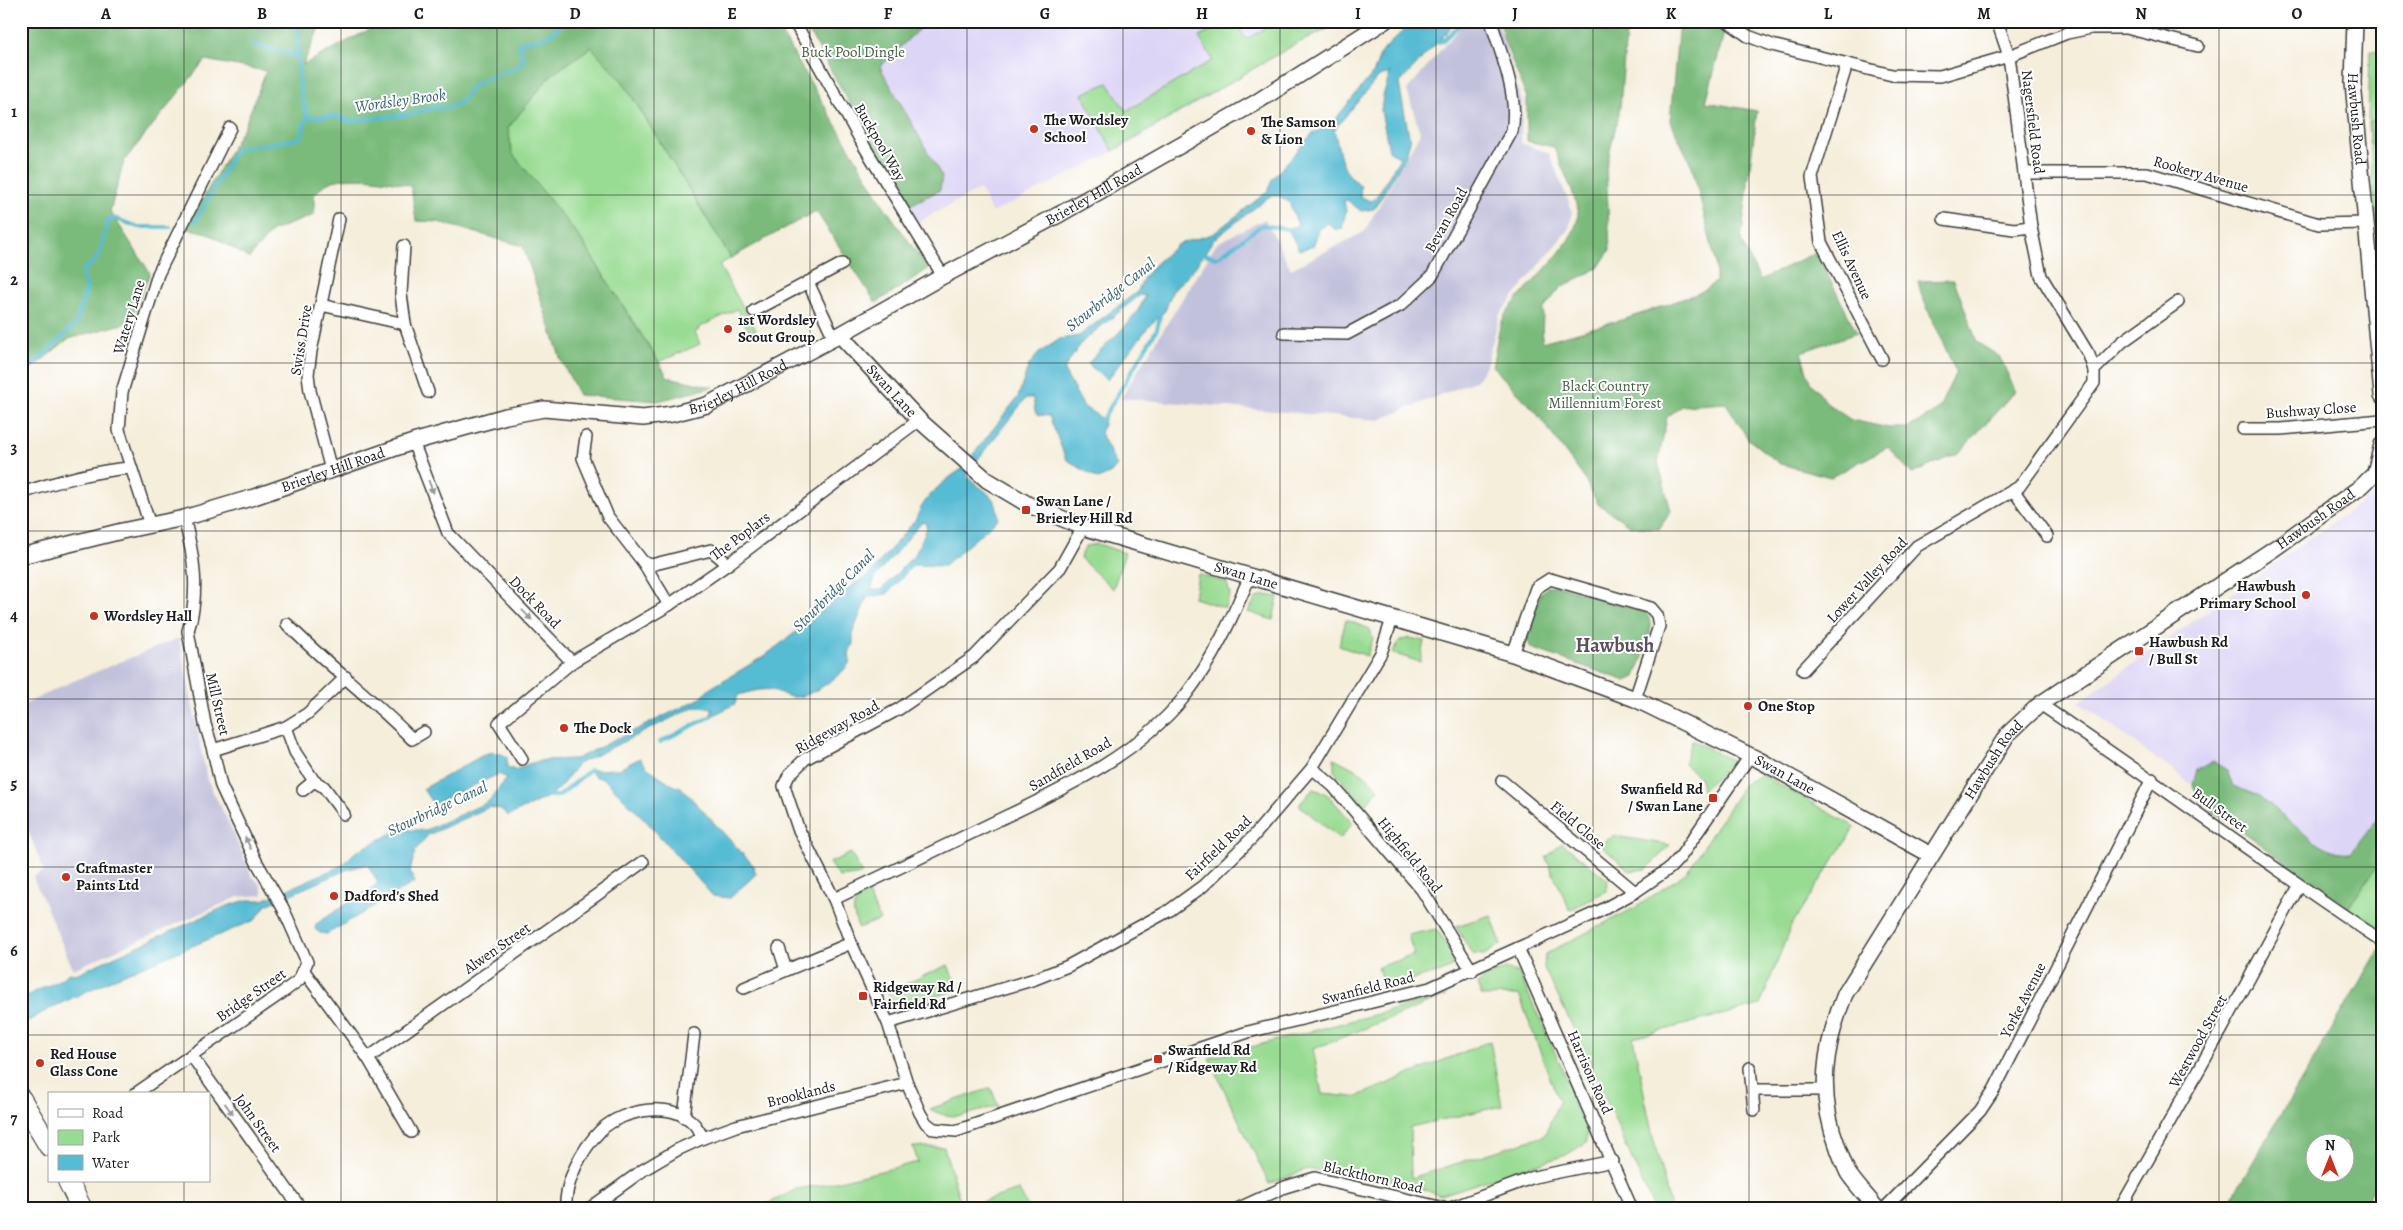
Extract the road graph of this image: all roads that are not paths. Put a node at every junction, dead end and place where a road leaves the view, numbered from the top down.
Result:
1 (794, 21) edge
2 (1385, 21) edge
3 (1490, 21) edge
4 (1728, 21) edge
5 (1997, 21) edge
6 (2356, 21) edge
7 (2198, 46) dead end
8 (2009, 56) junction
9 (1847, 64) junction
10 (230, 128) dead end
11 (2024, 173) junction
12 (1944, 218) dead end
13 (339, 219) dead end
14 (2366, 223) junction
15 (2031, 227) junction
16 (404, 246) dead end
17 (842, 264) dead end
18 (943, 276) junction
19 (808, 282) junction
20 (2178, 302) dead end
21 (321, 305) junction
22 (754, 311) dead end
23 (404, 324) junction
24 (1284, 333) dead end
25 (837, 337) junction
26 (1882, 359) dead end
27 (2094, 370) junction
28 (428, 392) dead end
29 (2382, 395) edge
30 (918, 420) junction
31 (2382, 420) edge
32 (2243, 429) dead end
33 (586, 437) dead end
34 (413, 442) junction
35 (2382, 445) edge
36 (130, 468) junction
37 (331, 470) junction
38 (2013, 490) junction
39 (21, 493) edge
40 (184, 518) junction
41 (150, 525) junction
42 (1083, 526) junction
43 (2046, 536) dead end
44 (21, 556) edge
45 (643, 562) junction
46 (728, 564) junction
47 (1250, 576) junction
48 (669, 605) junction
49 (1392, 619) junction
50 (287, 624) dead end
51 (1512, 654) junction
52 (572, 662) junction
53 (1803, 670) dead end
54 (346, 677) junction
55 (1635, 699) junction
56 (2040, 704) junction
57 (286, 727) junction
58 (424, 732) dead end
59 (214, 750) junction
60 (1750, 756) junction
61 (522, 759) dead end
62 (1312, 768) junction
63 (2152, 779) junction
64 (314, 782) junction
65 (1502, 782) dead end
66 (304, 790) dead end
67 (344, 814) dead end
68 (1931, 855) junction
69 (644, 862) dead end
70 (272, 886) joint
71 (2299, 886) junction
72 (1635, 892) junction
73 (834, 899) junction
74 (2382, 940) edge
75 (851, 943) junction
76 (779, 948) dead end
77 (1518, 948) junction
78 (786, 970) junction
79 (304, 971) junction
80 (1472, 971) junction
81 (744, 988) dead end
82 (888, 1023) junction
83 (694, 1034) dead end
84 (190, 1055) junction
85 (368, 1058) junction
86 (1750, 1068) dead end
87 (907, 1082) junction
88 (1753, 1090) junction
89 (1825, 1090) junction
90 (138, 1092) edge
91 (21, 1100) edge
92 (1754, 1110) dead end
93 (684, 1117) junction
94 (926, 1123) joint
95 (411, 1132) dead end
96 (703, 1138) junction
97 (48, 1144) edge
98 (1613, 1161) junction
99 (68, 1182) edge
100 (82, 1209) edge
101 (302, 1209) edge
102 (566, 1209) edge
103 (589, 1209) edge
104 (1237, 1209) edge
105 (1448, 1209) edge
106 (1632, 1209) edge
107 (1877, 1209) edge
108 (1884, 1209) edge
109 (2120, 1209) edge

1 - 18 street, Buckpool Way
2 - 18 street, Brierley Hill Road
3 - 24 street, Bevan Road
4 - 9 street
5 - 8 street, Nagersfield Road
6 - 14 street, Hawbush Road
7 - 8 street
8 - 9 street
8 - 11 street, Nagersfield Road
9 - 26 street, Ellis Avenue
10 - 36 street, Watery Lane
11 - 14 street, Rookery Avenue
11 - 15 street, Nagersfield Road
12 - 15 street
13 - 21 street, Swiss Drive
14 - 29 street, Hawbush Road
15 - 27 street, Nagersfield Road
16 - 23 street
17 - 19 street
18 - 25 street, Brierley Hill Road
19 - 22 street
19 - 25 street
20 - 27 street, Lower Valley Road
21 - 23 street
21 - 37 street, Swiss Drive
23 - 28 street
25 - 30 street, Swan Lane
25 - 34 street, Brierley Hill Road
27 - 38 street, Lower Valley Road
30 - 42 street, Swan Lane
30 - 46 street, The Poplars
31 - 32 street, Bushway Close
33 - 45 street
34 - 37 street, Brierley Hill Road
34 -> 52 street, Dock Road
35 - 56 street, Hawbush Road
36 - 39 street
36 - 41 street, Watery Lane
37 - 40 street, Brierley Hill Road
38 - 43 street
38 - 53 street, Lower Valley Road
40 - 41 street, Brierley Hill Road
40 - 59 street, Mill Street
41 - 44 street, Brierley Hill Road
42 - 47 street, Swan Lane
42 - 73 street, Ridgeway Road
45 - 46 street
45 - 48 street
46 - 48 street, The Poplars
47 - 49 street, Swan Lane
47 - 73 street, Sandfield Road
48 - 52 street, The Poplars
49 - 51 street, Swan Lane
49 - 62 street, Fairfield Road
50 - 54 street
51 - 55 street, Swan Lane
51 - 55 street
52 - 61 street
54 - 57 street
54 - 58 street
55 - 60 street, Swan Lane
56 - 63 street, Bull Street
56 - 68 street, Hawbush Road
57 - 59 street
57 - 64 street
70 -> 59 street, Mill Street
60 - 68 street, Swan Lane
60 - 72 street, Swanfield Road
62 - 80 street, Highfield Road
62 - 82 street, Fairfield Road
63 - 71 street, Bull Street
63 - 108 street, Yorke Avenue
64 - 66 street
64 - 67 street
65 - 72 street, Field Close
68 - 89 street, Hawbush Road
69 - 85 street, Alwen Street
70 - 79 street, Bridge Street
71 - 74 street, Bull Street
71 - 109 street, Westwood Street
72 - 77 street, Swanfield Road
73 - 75 street, Ridgeway Road
75 - 78 street
75 - 82 street, Ridgeway Road
76 - 78 street
77 - 80 street, Swanfield Road
77 - 98 street, Harrison Road
78 - 81 street
79 - 84 street, Bridge Street
79 - 85 street
80 - 94 street, Swanfield Road
82 - 87 street, Ridgeway Road
83 - 93 street
84 - 90 street, Bridge Street
84 -> 101 street, John Street
85 - 95 street
86 - 88 street
87 - 94 street, Ridgeway Road
87 - 96 street, Brooklands
88 - 89 street
88 - 92 street
89 - 107 street, Hawbush Road
91 - 97 highway
93 - 96 street
93 - 102 street
96 - 103 street, Brooklands
98 - 105 street
98 - 106 street, Harrison Road
99 - 100 highway
104 - 105 street, Blackthorn Road

